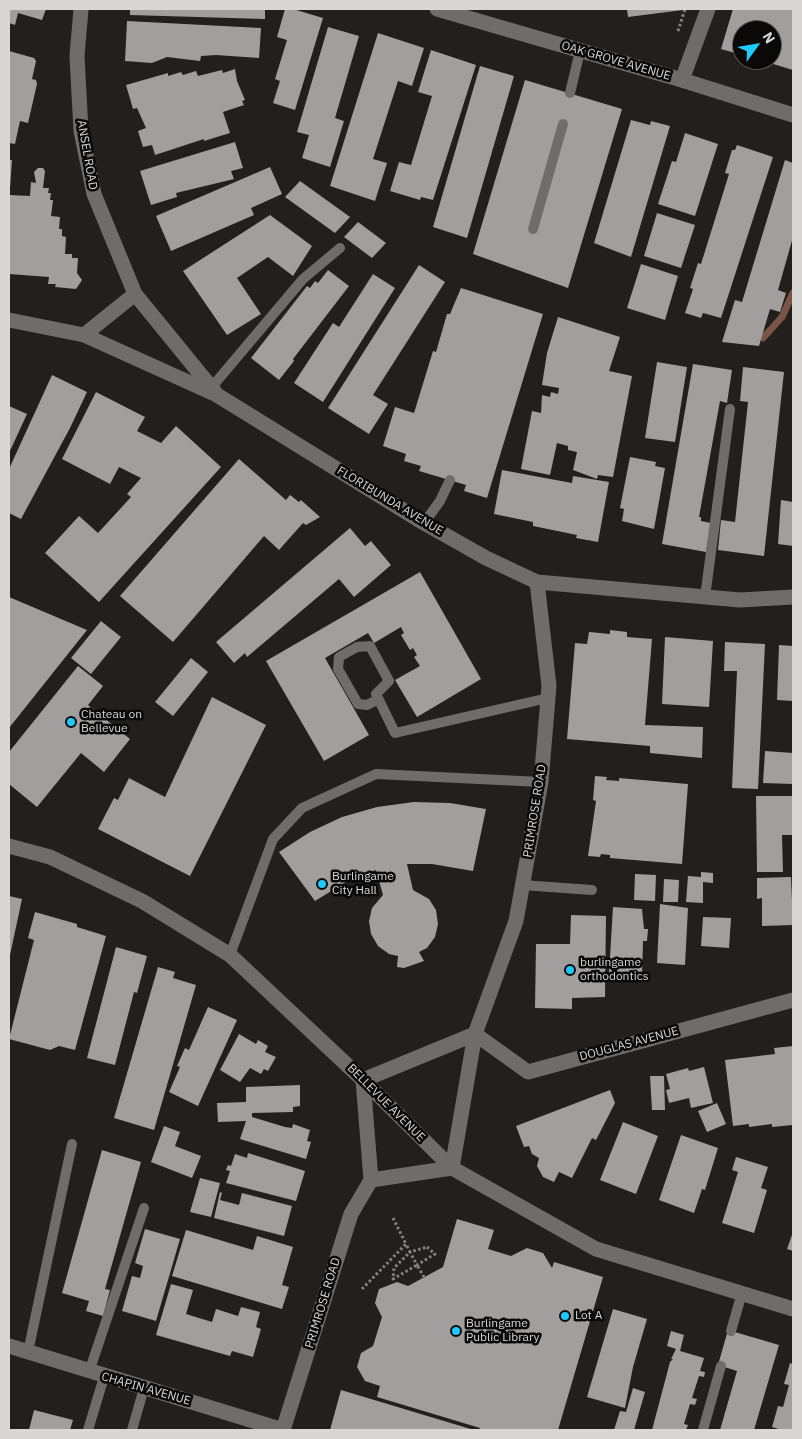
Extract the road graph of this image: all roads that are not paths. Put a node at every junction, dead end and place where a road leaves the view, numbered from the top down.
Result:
1 (81, 9) edge
2 (437, 9) edge
3 (708, 9) edge
4 (461, 12) edge
5 (580, 51) junction
6 (682, 80) junction
7 (570, 93) dead end
8 (793, 115) edge
9 (563, 124) dead end
10 (534, 229) dead end
11 (340, 248) dead end
12 (135, 294) junction
13 (9, 320) edge
14 (84, 335) junction
15 (214, 392) junction
16 (730, 409) dead end
17 (450, 480) dead end
18 (424, 523) junction
19 (538, 582) junction
20 (705, 597) junction
21 (793, 597) edge
22 (548, 698) junction
23 (377, 700) junction
24 (542, 782) junction
25 (9, 846) edge
26 (522, 885) junction
27 (592, 890) dead end
28 (230, 955) junction
29 (793, 1000) edge
30 (475, 1034) junction
31 (363, 1080) junction
32 (72, 1144) dead end
33 (452, 1168) junction
34 (371, 1180) junction
35 (144, 1208) dead end
36 (742, 1293) junction
37 (793, 1309) edge
38 (731, 1331) dead end
39 (9, 1346) edge
40 (28, 1352) junction
41 (721, 1366) dead end
42 (97, 1374) junction
43 (144, 1388) junction
44 (88, 1430) edge
45 (132, 1430) edge
46 (283, 1430) edge
47 (703, 1430) edge

1 - 12 street, ANSEL ROAD
2 - 4 street, OAK GROVE AVENUE
3 - 6 street
4 - 5 street, OAK GROVE AVENUE
5 - 6 street, OAK GROVE AVENUE
5 - 7 lane
6 - 8 street, OAK GROVE AVENUE
9 - 10 lane
11 - 15 lane
12 - 14 street
12 - 15 street, ANSEL ROAD
13 - 14 street, FLORIBUNDA AVENUE
14 - 15 street, FLORIBUNDA AVENUE
15 - 18 street, FLORIBUNDA AVENUE
16 - 20 lane
17 - 18 lane
18 - 19 street, FLORIBUNDA AVENUE
19 - 20 street, FLORIBUNDA AVENUE
19 - 22 street, PRIMROSE ROAD
20 - 21 street, FLORIBUNDA AVENUE
22 - 23 lane
22 - 24 street, PRIMROSE ROAD
23 - 23 lane
24 - 26 street, PRIMROSE ROAD
24 - 28 lane
25 - 28 street, BELLEVUE AVENUE
26 - 27 lane
26 - 30 street, PRIMROSE ROAD
28 - 31 street, BELLEVUE AVENUE
29 - 30 street, DOUGLAS AVENUE
30 - 31 street
30 - 33 street, PRIMROSE ROAD
31 - 33 street, BELLEVUE AVENUE
31 - 34 street
32 - 40 lane
33 - 34 street
33 - 36 street, BELLEVUE AVENUE
34 - 46 street, PRIMROSE ROAD
35 - 42 lane
36 - 37 street, BELLEVUE AVENUE
36 - 38 lane
39 - 40 street, CHAPIN AVENUE
40 - 42 street, CHAPIN AVENUE
41 - 47 lane
42 - 43 street, CHAPIN AVENUE
42 - 44 lane
43 - 45 lane
43 - 46 street, CHAPIN AVENUE

